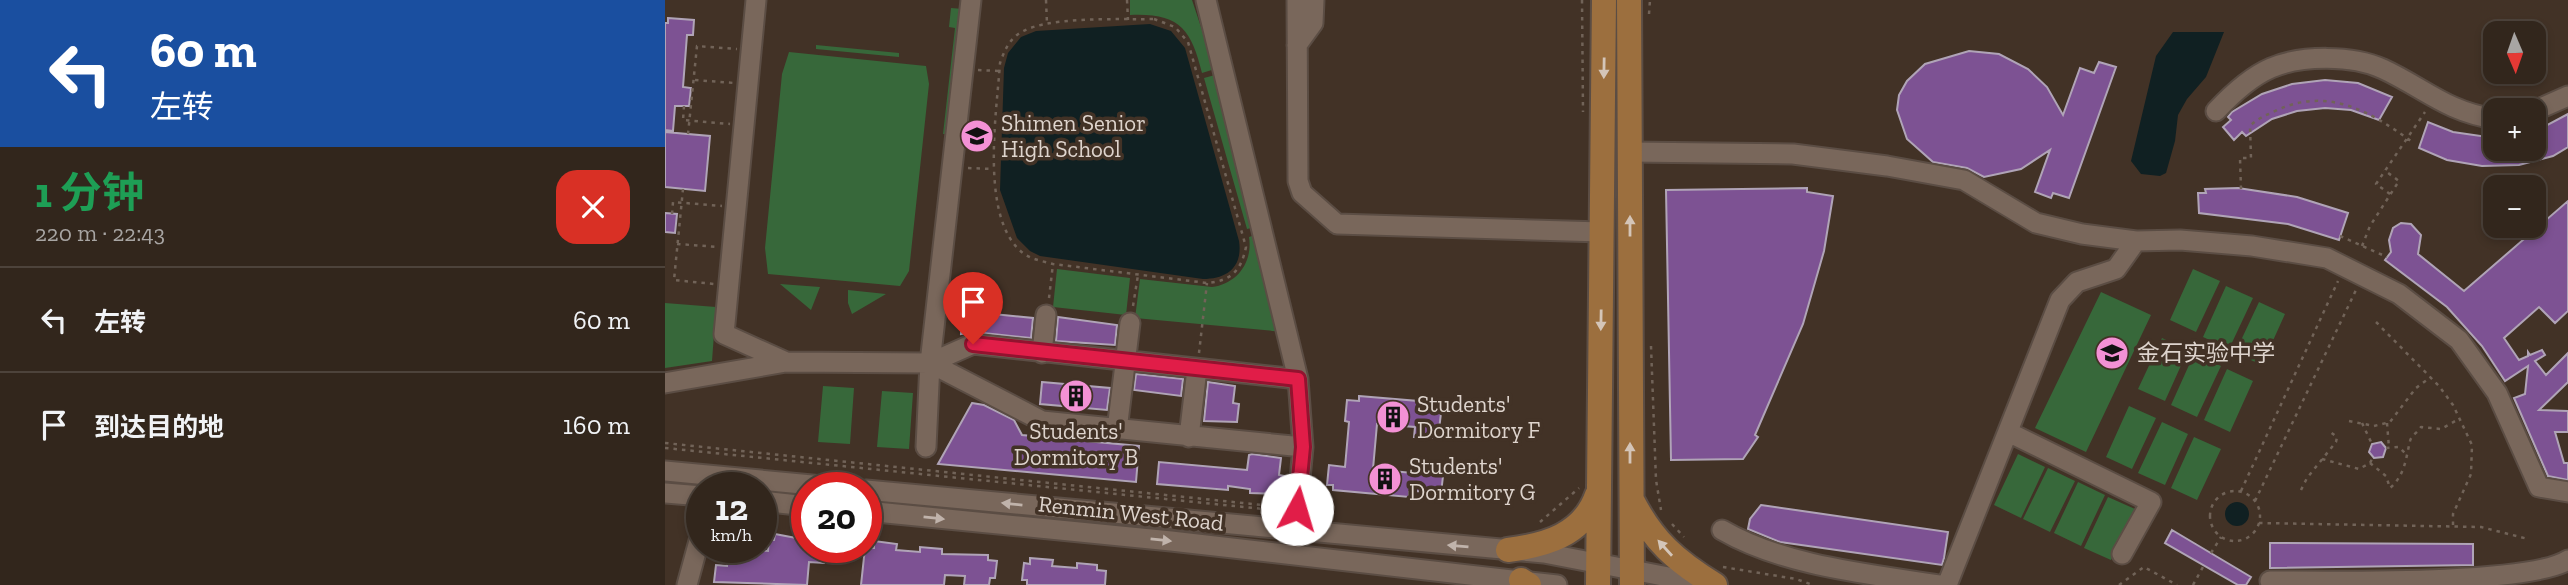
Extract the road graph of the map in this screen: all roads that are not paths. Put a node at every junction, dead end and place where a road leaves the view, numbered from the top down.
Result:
1 (756, 0) edge
2 (971, 0) edge
3 (1206, 0) edge
4 (1297, 0) edge
5 (1314, 0) edge
6 (1604, 0) edge
7 (1629, 0) edge
8 (1297, 45) junction
9 (2568, 96) edge
10 (2546, 106) edge
11 (2216, 111) dead end
12 (2483, 115) edge
13 (1630, 152) junction
14 (1602, 232) junction
15 (2136, 241) junction
16 (1046, 315) road end
17 (1130, 323) road end
18 (1042, 353) junction
19 (1124, 360) junction
20 (786, 362) junction
21 (930, 363) junction
22 (1196, 369) junction
23 (1298, 379) junction
24 (665, 383) edge
25 (1117, 430) junction
26 (2008, 432) junction
27 (1189, 437) junction
28 (926, 447) dead end
29 (1303, 447) junction
30 (665, 471) edge
31 (686, 476) edge
32 (1591, 486) junction
33 (882, 491) edge
34 (2568, 492) edge
35 (665, 493) edge
36 (686, 495) edge
37 (1630, 497) junction
38 (882, 513) edge
39 (1296, 518) junction
40 (1723, 530) dead end
41 (1508, 550) junction
42 (2122, 554) dead end
43 (2568, 560) edge
44 (693, 563) edge
45 (1598, 574) edge
46 (1632, 578) edge
47 (1716, 579) edge
48 (2270, 580) dead end
49 (1525, 582) edge
50 (2487, 583) edge
51 (687, 585) edge
52 (1557, 585) edge
53 (1939, 585) edge
54 (1947, 585) edge

1 - 20 street
2 - 21 street
3 - 23 street
4 - 8 street
5 - 8 street
6 -> 14 main road
7 - 13 main road
8 - 14 street
9 - 10 street
11 - 12 street
13 - 15 street
37 -> 13 main road
14 -> 32 main road
15 - 26 street
15 - 34 street
16 - 18 street
17 - 19 street
18 - 19 street
18 - 21 street
19 - 22 street
19 - 25 street
20 - 21 street
20 - 24 street
21 - 25 street
21 - 28 street
22 - 23 street
22 - 27 street
23 - 29 street
25 - 27 street
26 - 42 street
26 - 54 street
27 - 29 street
29 - 39 street
30 - 31 street
32 - 41 main road
32 - 45 main road
39 -> 33 street
35 - 36 street
37 - 46 main road
47 -> 37 main road
38 -> 49 street, Renmin West Road
41 -> 39 street
40 - 53 street
41 - 45 street
43 - 50 street
44 - 51 street
45 - 46 street
46 - 47 street
48 - 50 street
49 - 52 street, Renmin West Road

